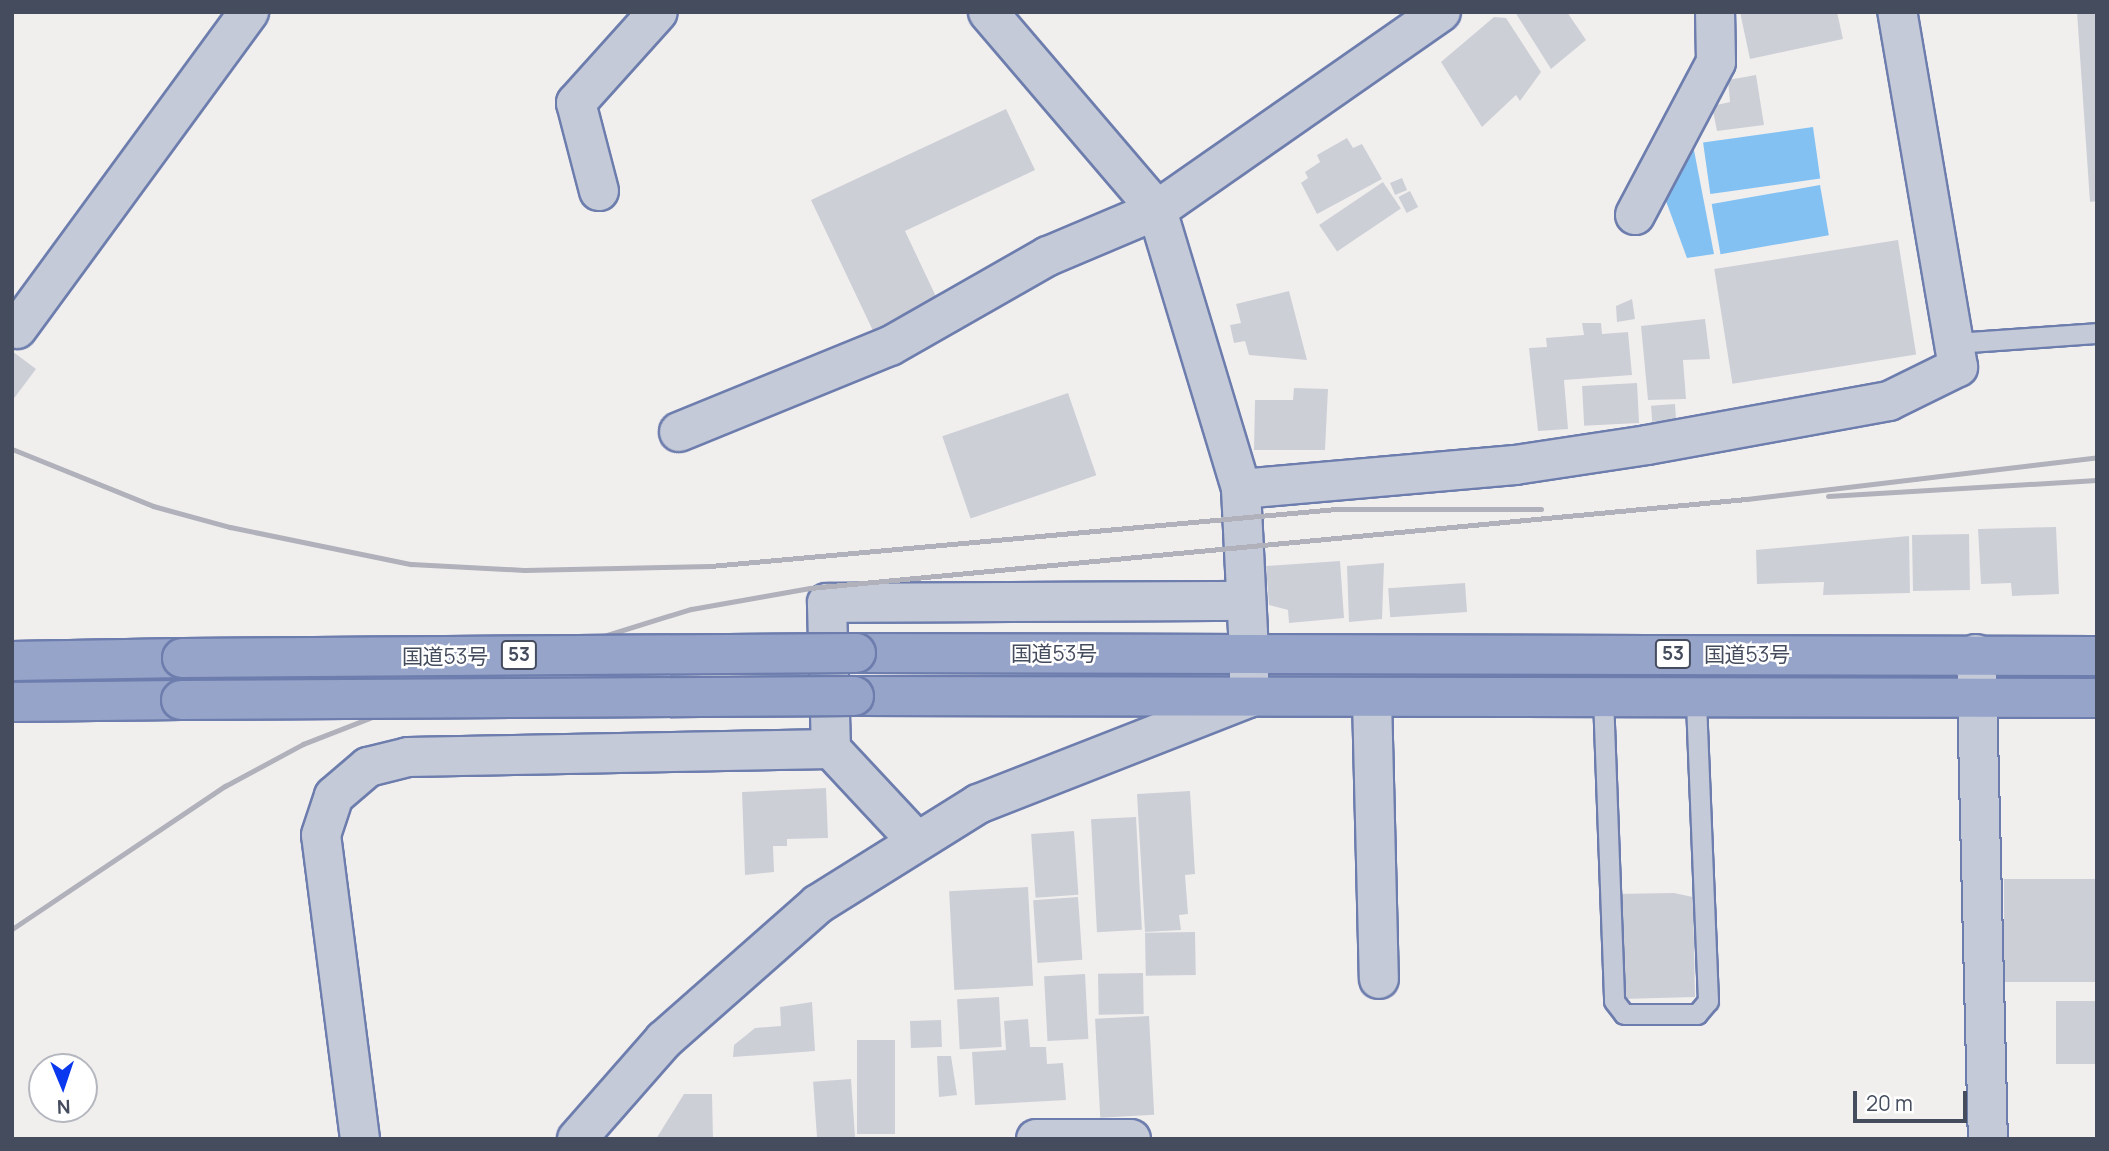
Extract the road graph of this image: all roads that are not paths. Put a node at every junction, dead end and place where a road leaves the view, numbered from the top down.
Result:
1 (249, 12) edge
2 (658, 12) edge
3 (988, 12) edge
4 (1441, 12) edge
5 (1715, 12) edge
6 (1897, 12) edge
7 (599, 191) dead end
8 (1157, 210) junction
9 (1635, 215) dead end
10 (17, 329) dead end
11 (2097, 333) edge
12 (1954, 343) junction
13 (679, 432) dead end
14 (1241, 489) junction
15 (1245, 601) junction
16 (1250, 653) junction
17 (1976, 654) junction
18 (2097, 656) edge
19 (12, 661) edge
20 (1603, 697) junction
21 (1696, 697) junction
22 (1977, 697) junction
23 (1250, 698) junction
24 (1372, 698) junction
25 (2097, 698) edge
26 (12, 702) edge
27 (831, 749) junction
28 (914, 838) junction
29 (1378, 979) dead end
30 (360, 1139) edge
31 (577, 1139) edge
32 (1035, 1139) edge
33 (1131, 1139) edge
34 (1988, 1139) edge

1 - 10 street
2 - 7 street
3 - 8 street
4 - 8 street
5 - 9 street
6 - 12 street
8 - 13 street
8 - 14 street
11 - 12 lane
12 - 14 street
14 - 15 street
15 - 16 street
15 - 27 street
16 - 17 highway, 国道53号 / 53
16 - 19 highway, 国道53号 / 53, bridge
16 - 23 street
17 - 18 highway, 国道53号 / 53
17 - 22 street
20 - 21 highway, 国道53号 / 53
20 - 21 lane
20 - 24 highway, 国道53号 / 53
21 - 22 highway, 国道53号 / 53
22 - 25 highway, 国道53号 / 53
22 - 34 street
23 - 24 highway, 国道53号 / 53
23 - 26 highway, 国道53号 / 53, bridge
23 - 28 street
24 - 29 street
27 - 28 street
27 - 30 street
28 - 31 street
32 - 33 street

